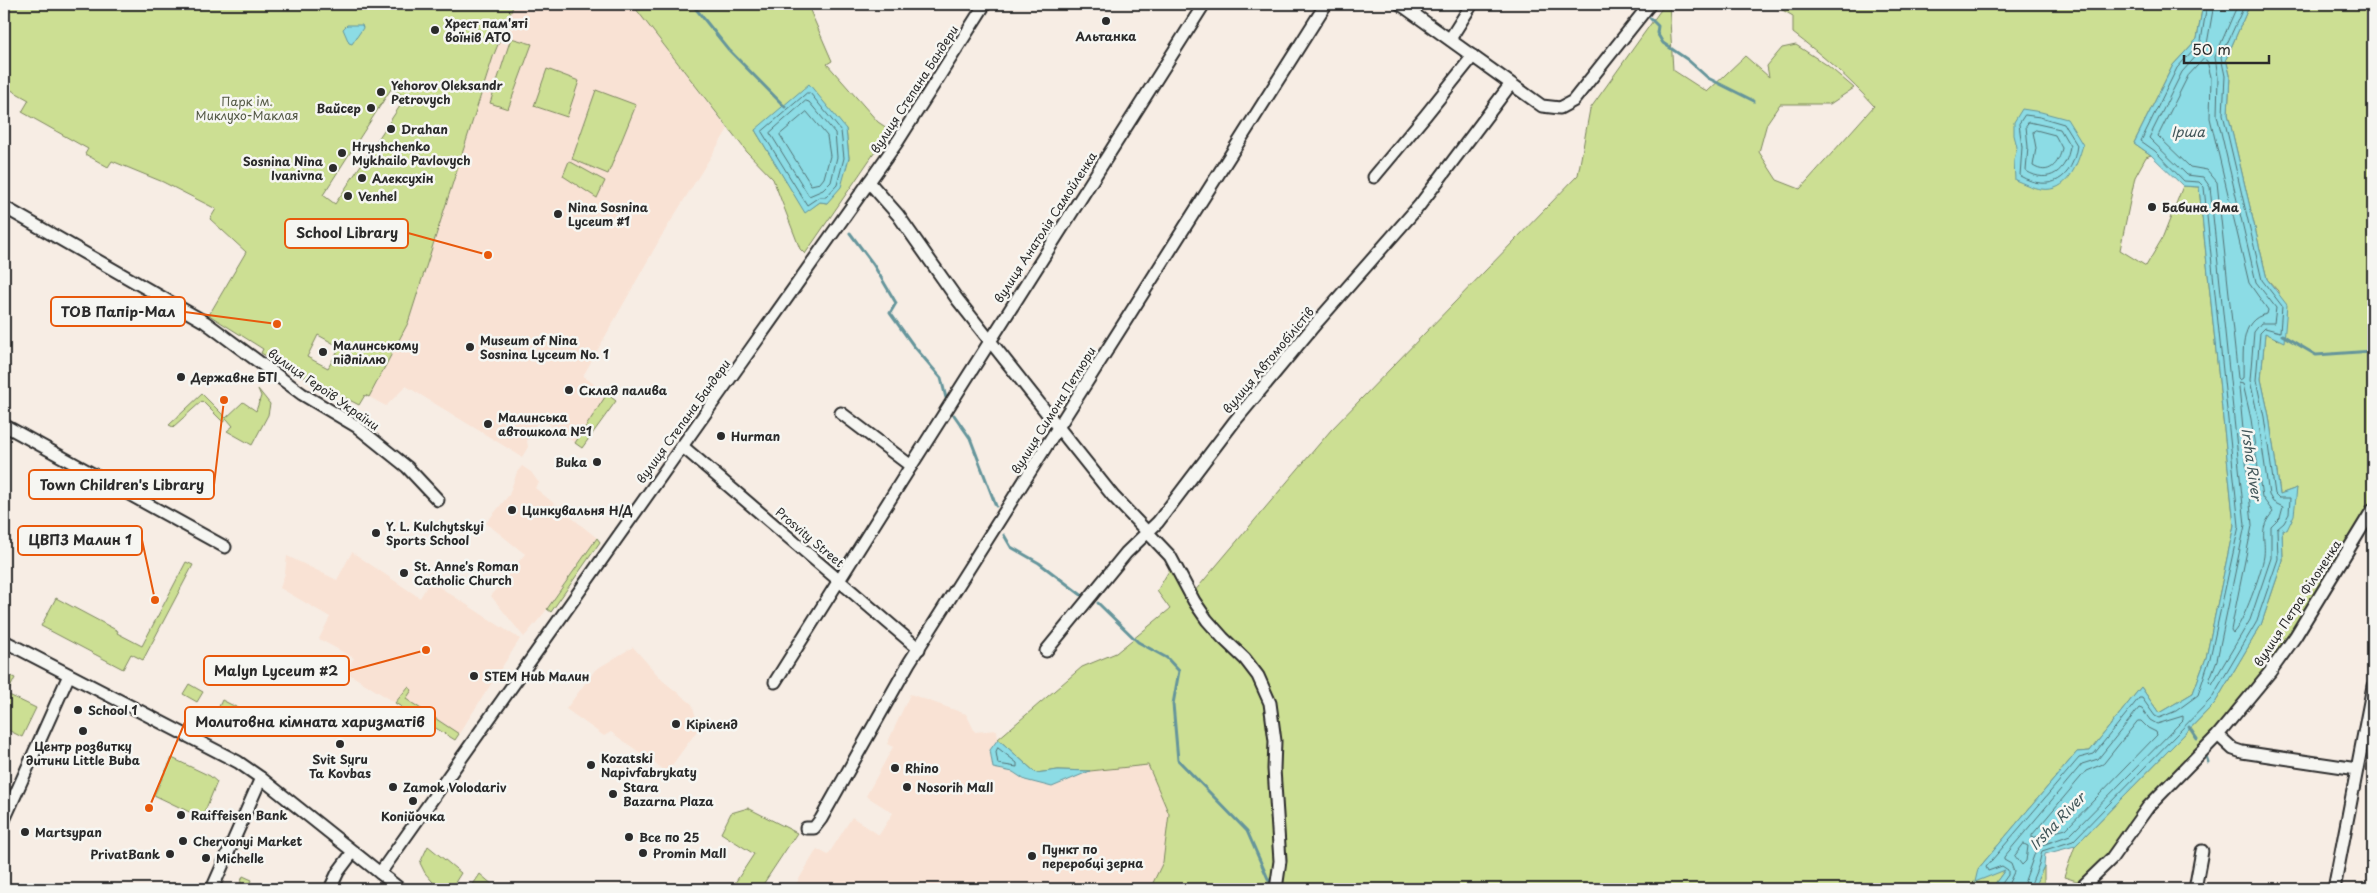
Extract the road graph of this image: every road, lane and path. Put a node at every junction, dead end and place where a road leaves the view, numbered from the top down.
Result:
1 (985, 4) edge
2 (1204, 4) edge
3 (1326, 4) edge
4 (1400, 4) edge
5 (1472, 4) edge
6 (1650, 4) edge
7 (1450, 39) junction
8 (1473, 56) junction
9 (1510, 85) junction
10 (1374, 176) dead end
11 (869, 182) junction
12 (4, 207) edge
13 (990, 338) junction
14 (841, 413) dead end
15 (4, 425) edge
16 (1058, 428) junction
17 (682, 446) junction
18 (911, 466) junction
19 (438, 500) dead end
20 (2373, 510) edge
21 (1147, 532) junction
22 (225, 547) dead end
23 (840, 580) junction
24 (4, 641) edge
25 (919, 649) junction
26 (1046, 651) dead end
27 (69, 676) junction
28 (775, 682) dead end
29 (2373, 686) edge
30 (2218, 735) junction
31 (2357, 769) junction
32 (261, 778) junction
33 (4, 820) edge
34 (806, 828) dead end
35 (2202, 851) dead end
36 (353, 852) junction
37 (380, 873) junction
38 (212, 889) edge
39 (330, 889) edge
40 (400, 889) edge
41 (1276, 889) edge
42 (2080, 889) edge
43 (2195, 889) edge
44 (2334, 889) edge

1 - 11 street, вулиця Степана Бандери
2 - 13 street, вулиця Анатолія Самойленка
3 - 16 street, вулиця Симона Петлюри
4 - 7 street
5 - 7 street
6 - 9 street
7 - 8 street
8 - 9 street
8 - 10 street
9 - 21 street, вулиця Автомобілістів
11 - 13 street
11 - 17 street, вулиця Степана Бандери
12 - 19 street, вулиця Героїв України
13 - 16 street
13 - 18 street, вулиця Анатолія Самойленка
14 - 18 street
15 - 22 street
16 - 21 street
16 - 25 street, вулиця Симона Петлюри
17 - 23 street, Prosvity Street
17 - 37 street, вулиця Степана Бандери
18 - 23 street, вулиця Анатолія Самойленка
20 - 30 street, вулиця Петра Філоненка
21 - 26 street, вулиця Автомобілістів
21 - 41 street
23 - 25 street, Prosvity Street
23 - 28 street, вулиця Анатолія Самойленка
24 - 27 street
25 - 34 street, вулиця Симона Петлюри
27 - 32 street
27 - 33 street
29 - 31 street
30 - 31 street
30 - 42 street, вулиця Петра Філоненка
31 - 44 street
32 - 36 street
32 - 38 street
35 - 43 street
36 - 37 street
36 - 39 street
37 - 40 street

